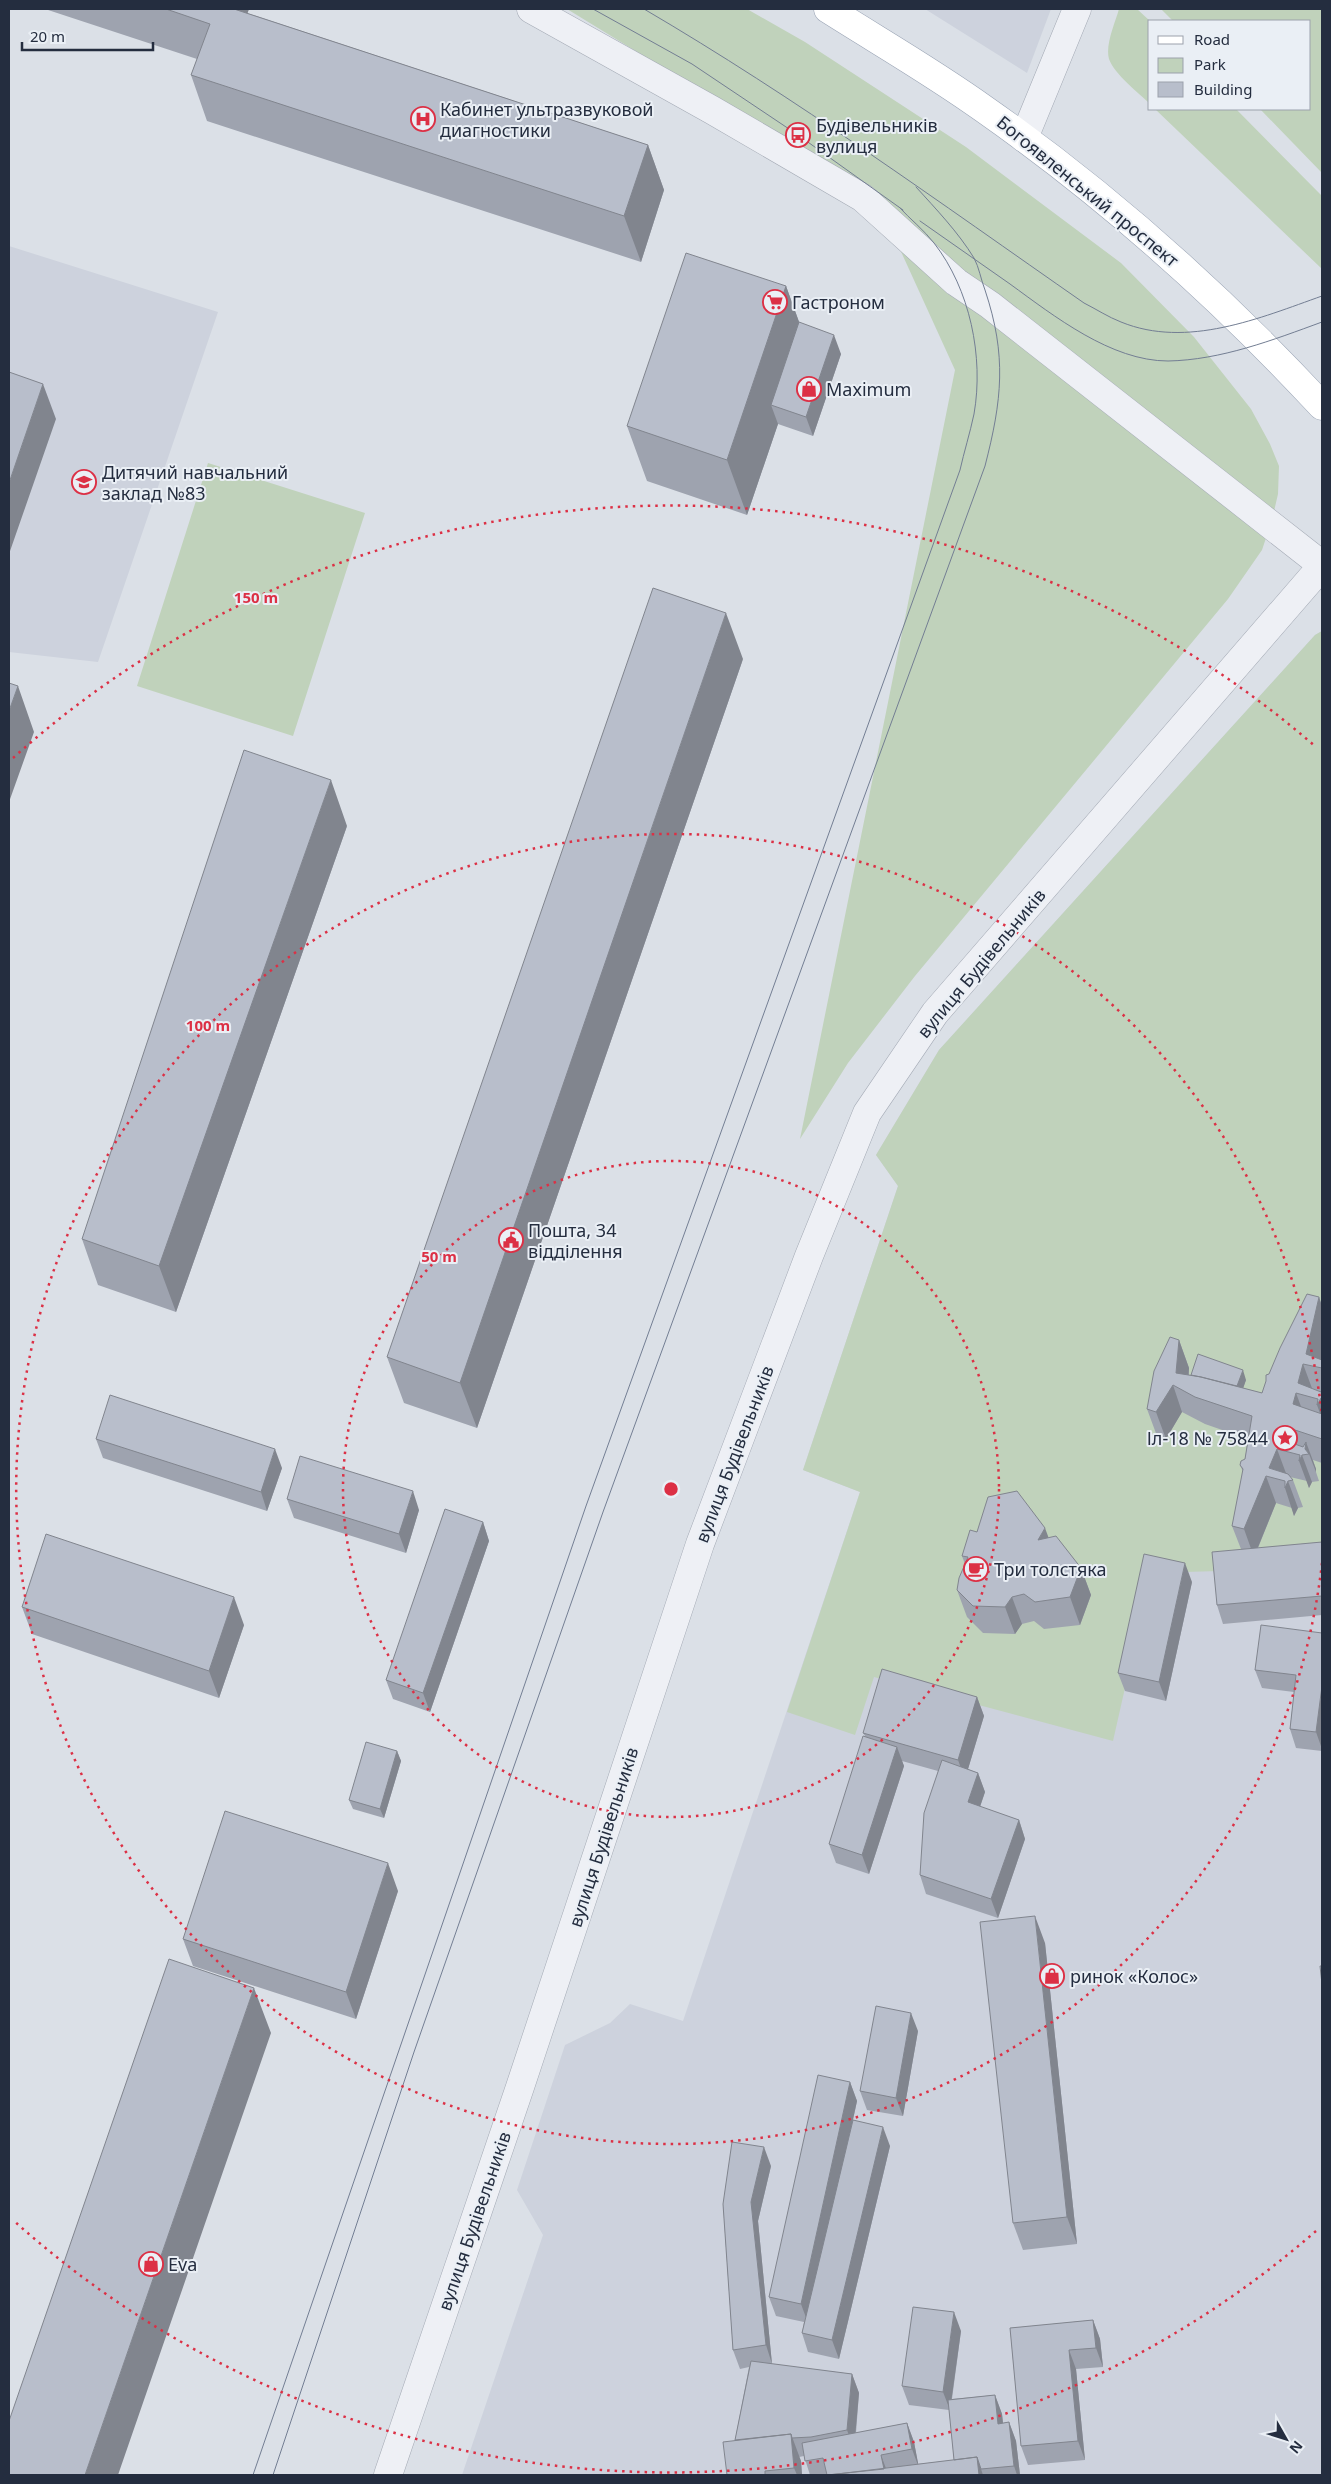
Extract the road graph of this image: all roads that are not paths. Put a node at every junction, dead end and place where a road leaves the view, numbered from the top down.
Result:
1 (531, 9) edge
2 (828, 9) edge
3 (1077, 9) edge
4 (1024, 138) junction
5 (1322, 406) edge
6 (1322, 565) edge
7 (388, 2475) edge

1 - 6 street
2 - 4 main road, Богоявленський проспект
3 - 4 street
4 - 5 main road, Богоявленський проспект
6 - 7 street, вулиця Будівельників

